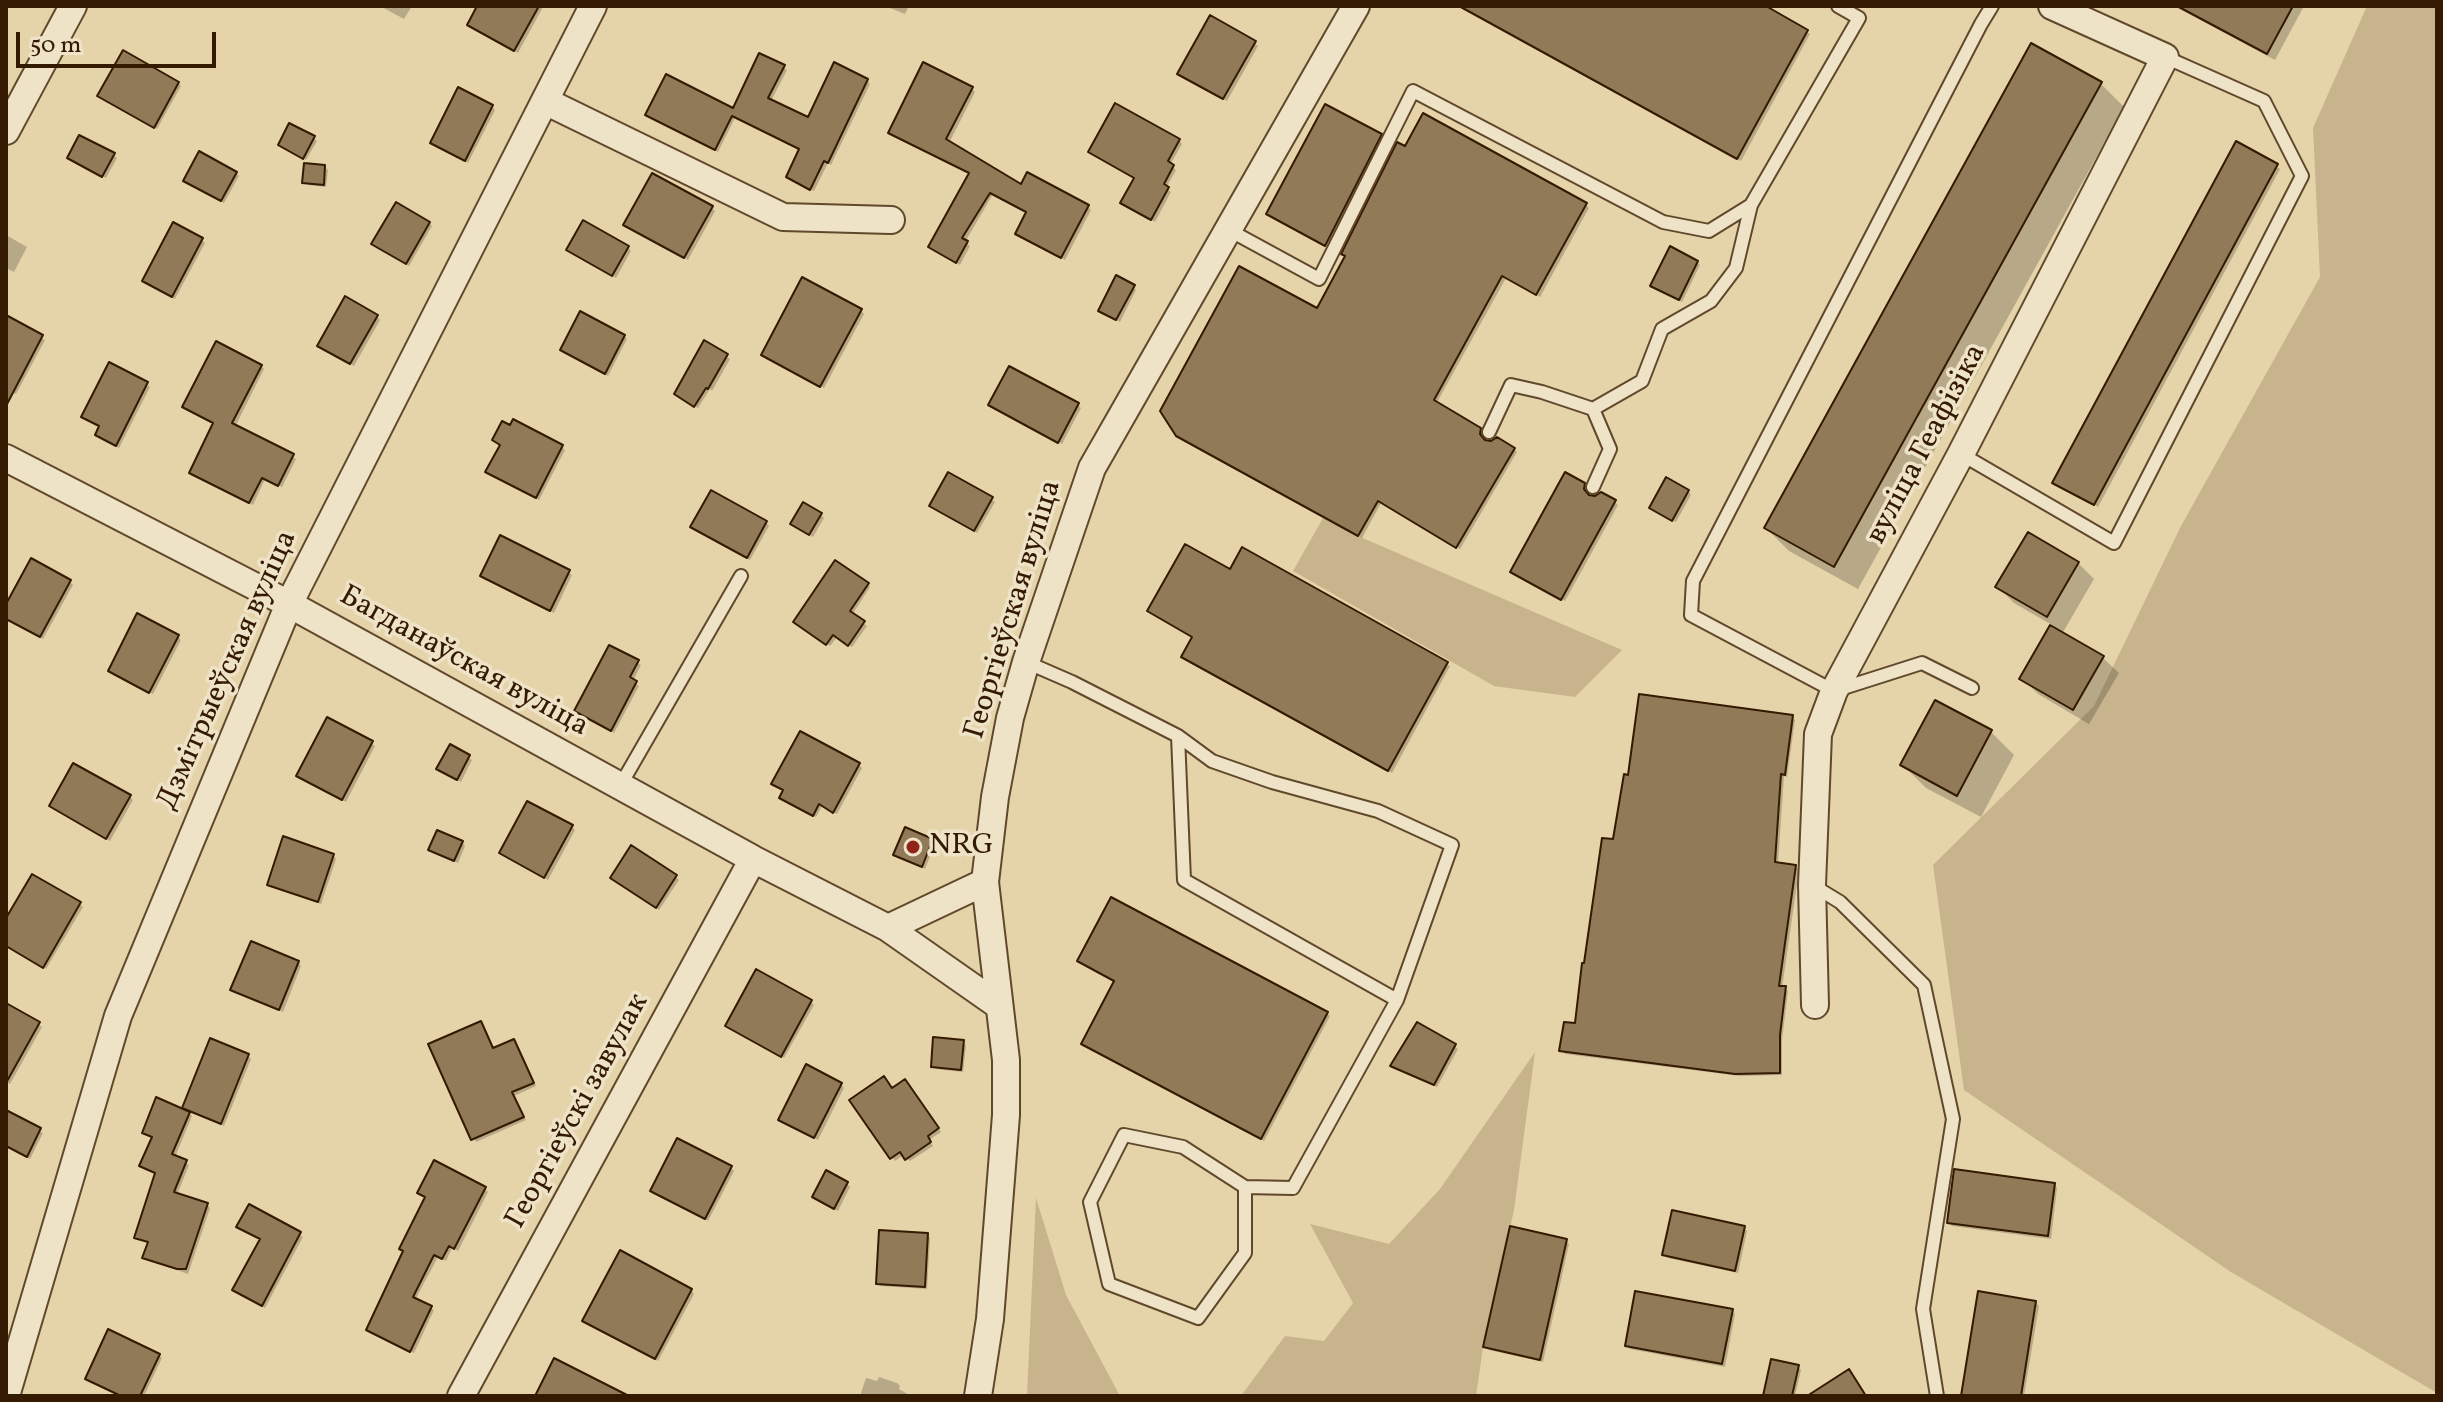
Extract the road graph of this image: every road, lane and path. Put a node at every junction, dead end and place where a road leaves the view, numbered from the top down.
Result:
1 (73, 6) edge
2 (593, 6) edge
3 (1356, 6) edge
4 (1838, 6) edge
5 (1992, 6) edge
6 (2052, 6) edge
7 (2165, 57) junction
8 (545, 101) junction
9 (6, 131) edge
10 (1751, 205) junction
11 (891, 220) dead end
12 (1229, 230) junction
13 (1593, 409) junction
14 (1489, 432) dead end
15 (1961, 454) junction
16 (6, 458) edge
17 (1593, 487) dead end
18 (741, 576) dead end
19 (289, 604) junction
20 (1026, 662) junction
21 (1972, 688) dead end
22 (1834, 691) junction
23 (1178, 736) junction
24 (620, 786) junction
25 (753, 859) junction
26 (985, 882) junction
27 (1812, 885) junction
28 (888, 928) junction
29 (1397, 1000) junction
30 (998, 1005) junction
31 (1815, 1005) dead end
32 (1245, 1187) junction
33 (6, 1396) edge
34 (461, 1396) edge
35 (978, 1396) edge
36 (1937, 1396) edge

1 - 9 street
2 - 8 street, Дзмітрыеўская вуліца
3 - 12 street, Георгіеўская вуліца
4 - 10 lane
5 - 22 lane
6 - 7 street
7 - 15 street, вуліца Геафізіка
7 - 15 lane
8 - 11 street
8 - 19 street, Дзмітрыеўская вуліца
10 - 12 lane
10 - 13 lane
12 - 20 street, Георгіеўская вуліца
13 - 14 lane
13 - 17 lane
15 - 22 street, вуліца Геафізіка
16 - 19 street, Багданаўская вуліца
18 - 24 lane
19 - 24 street, Багданаўская вуліца
19 - 33 street, Дзмітрыеўская вуліца
20 - 23 lane
20 - 26 street, Георгіеўская вуліца
21 - 22 lane
22 - 27 street, вуліца Геафізіка
23 - 29 lane
23 - 29 lane
24 - 25 street, Багданаўская вуліца
25 - 28 street, Багданаўская вуліца
25 - 34 street, Георгіеўскі завулак
26 - 28 street
26 - 30 street, Георгіеўская вуліца
27 - 31 street, вуліца Геафізіка
27 - 36 lane
28 - 30 street, Багданаўская вуліца
29 - 32 lane
30 - 35 street, Георгіеўская вуліца
32 - 32 lane

